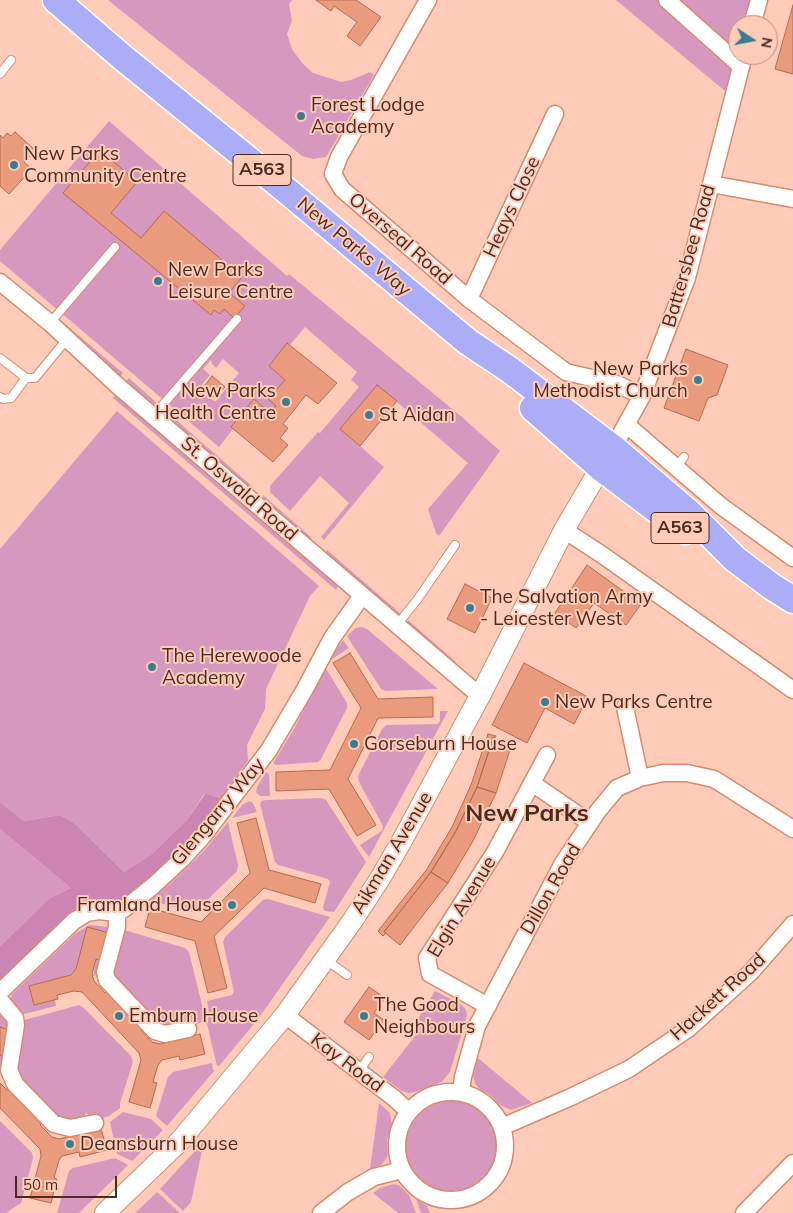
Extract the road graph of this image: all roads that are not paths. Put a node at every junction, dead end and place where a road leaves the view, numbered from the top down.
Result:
1 (56, 0) edge
2 (428, 0) edge
3 (667, 0) edge
4 (759, 0) edge
5 (755, 15) edge
6 (728, 49) edge
7 (11, 60) dead end
8 (741, 65) edge
9 (0, 74) edge
10 (556, 114) dead end
11 (711, 184) junction
12 (793, 199) edge
13 (115, 247) dead end
14 (0, 282) edge
15 (469, 299) junction
16 (237, 319) dead end
17 (50, 323) junction
18 (67, 339) junction
19 (0, 358) edge
20 (26, 378) junction
21 (642, 396) junction
22 (0, 397) edge
23 (154, 415) junction
24 (626, 425) junction
25 (606, 457) junction
26 (564, 530) junction
27 (454, 544) dead end
28 (793, 558) edge
29 (362, 596) junction
30 (793, 600) edge
31 (397, 625) junction
32 (793, 690) edge
33 (480, 696) junction
34 (625, 707) dead end
35 (548, 755) dead end
36 (640, 778) junction
37 (532, 784) junction
38 (590, 823) junction
39 (793, 829) edge
40 (117, 913) junction
41 (793, 924) edge
42 (325, 959) junction
43 (347, 975) dead end
44 (0, 992) edge
45 (0, 1000) edge
46 (488, 1006) junction
47 (285, 1015) junction
48 (188, 1029) dead end
49 (369, 1057) dead end
50 (358, 1071) junction
51 (461, 1092) junction
52 (409, 1112) junction
53 (95, 1122) dead end
54 (502, 1126) junction
55 (793, 1163) edge
56 (402, 1170) junction
57 (443, 1206) edge
58 (105, 1213) edge
59 (321, 1213) edge
60 (744, 1213) edge

1 - 25 highway, New Parks Way / A563
2 - 15 street, Overseal Road
3 - 6 street
4 - 5 street
7 - 9 lane
8 - 11 street, Battersbee Road
10 - 15 street, Heays Close
11 - 12 street
11 - 21 street, Battersbee Road
13 - 17 lane
14 - 17 street, St. Oswald Road
15 - 21 street, Overseal Road
16 - 23 lane
17 - 18 street, St. Oswald Road
18 - 20 lane
18 - 23 street, St. Oswald Road
19 - 20 lane
20 - 22 lane
21 - 24 street, Battersbee Road
23 - 29 street, St. Oswald Road
24 - 25 street, Battersbee Road
24 - 28 street
25 - 26 street, Aikman Avenue
25 - 30 highway, New Parks Way / A563
26 - 32 street
26 - 33 street, Aikman Avenue
27 - 31 lane
29 - 31 street, St. Oswald Road
29 - 40 street, Glengarry Way
31 - 33 street, St. Oswald Road
33 - 42 street, Aikman Avenue
34 - 36 street
35 - 37 street, Elgin Avenue
36 - 38 street, Dillon Road
36 - 39 street, Dillon Road
37 - 38 street
37 - 46 street, Elgin Avenue
38 - 46 street, Dillon Road
40 - 44 street
40 - 48 street
41 - 54 street, Hackett Road
42 - 43 lane
42 - 47 street, Aikman Avenue
45 - 53 street
46 - 51 street, Dillon Road
47 - 50 street, Kay Road
47 - 58 street, Aikman Avenue
49 - 50 lane
50 - 52 street, Kay Road
51 - 52 street
51 - 54 street
52 - 56 street
54 - 57 street
55 - 60 street
56 - 57 street
56 - 59 street

